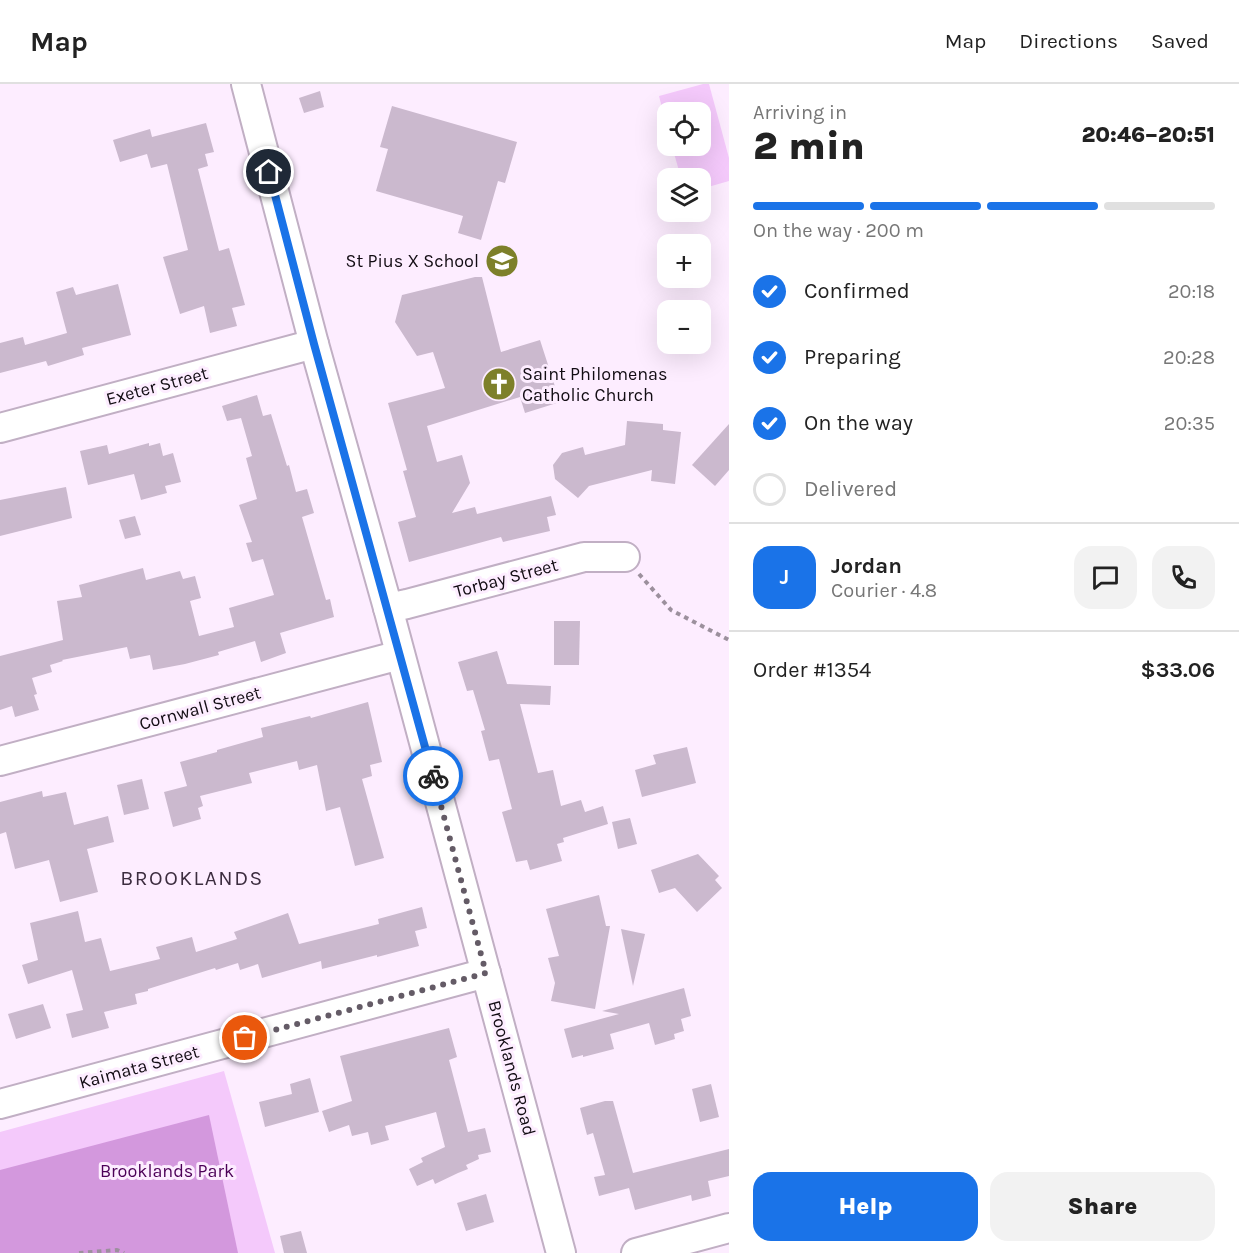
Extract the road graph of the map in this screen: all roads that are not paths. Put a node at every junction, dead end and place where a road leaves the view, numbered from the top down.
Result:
1 (246, 84) edge
2 (314, 344) junction
3 (0, 428) edge
4 (625, 557) road end
5 (388, 608) junction
6 (400, 655) junction
7 (0, 761) edge
8 (486, 973) junction
9 (0, 1104) edge
10 (729, 1228) edge
11 (561, 1253) edge
12 (636, 1253) edge

1 - 2 street, Brooklands Road
2 - 3 street, Exeter Street
2 - 5 street, Brooklands Road
4 - 5 street, Torbay Street
5 - 6 street, Brooklands Road
6 - 7 street, Cornwall Street
6 - 8 street, Brooklands Road
8 - 9 street, Kaimata Street
8 - 11 street, Brooklands Road
10 - 12 street

